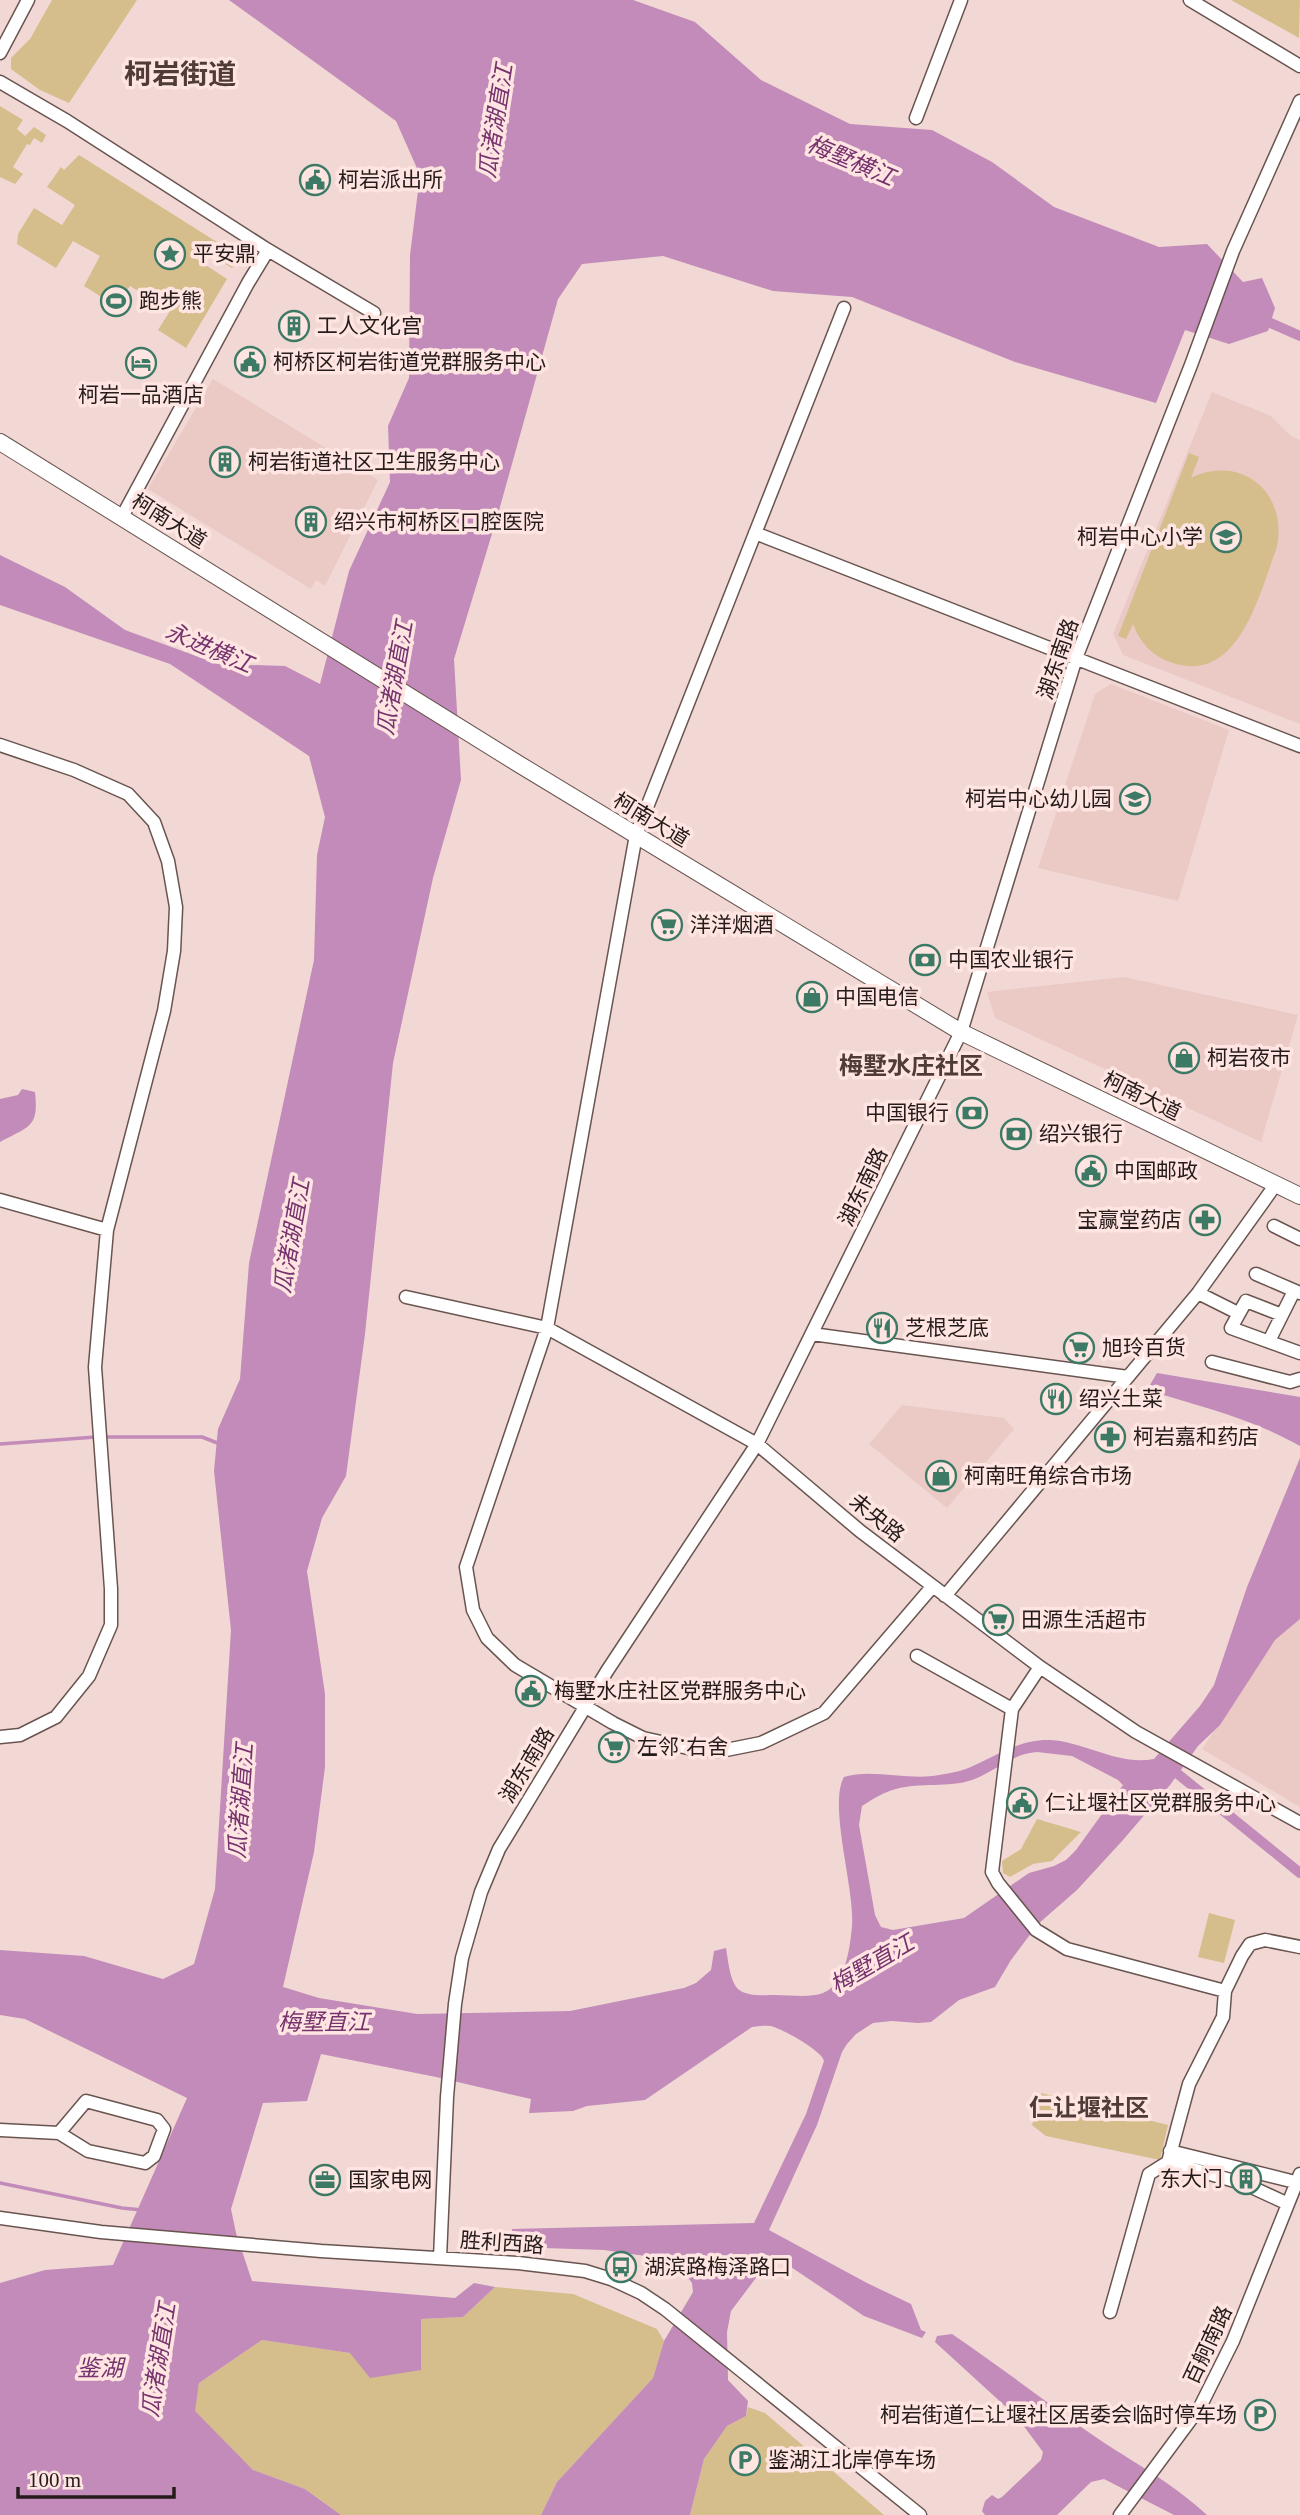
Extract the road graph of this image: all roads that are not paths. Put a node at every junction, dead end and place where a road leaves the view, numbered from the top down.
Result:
1 (28, 0) edge
2 (961, 0) edge
3 (1189, 0) edge
4 (0, 53) edge
5 (1300, 66) edge
6 (0, 82) edge
7 (1300, 101) edge
8 (916, 118) dead end
9 (268, 250) junction
10 (844, 308) dead end
11 (374, 313) dead end
12 (0, 442) edge
13 (122, 517) junction
14 (755, 533) junction
15 (1076, 658) junction
16 (0, 746) edge
17 (1300, 746) edge
18 (636, 835) junction
19 (961, 1032) junction
20 (1276, 1184) junction
21 (1300, 1196) edge
22 (0, 1200) edge
23 (1274, 1226) dead end
24 (107, 1230) junction
25 (1300, 1239) edge
26 (1256, 1274) dead end
27 (1297, 1292) edge
28 (1198, 1293) junction
29 (405, 1297) dead end
30 (1238, 1313) junction
31 (1282, 1315) junction
32 (547, 1328) junction
33 (812, 1334) junction
34 (1269, 1341) junction
35 (1300, 1353) edge
36 (1212, 1362) dead end
37 (1128, 1377) junction
38 (1300, 1379) edge
39 (757, 1444) junction
40 (932, 1587) junction
41 (945, 1596) junction
42 (917, 1656) dead end
43 (1040, 1667) junction
44 (585, 1707) junction
45 (1012, 1709) junction
46 (0, 1737) edge
47 (1300, 1823) edge
48 (1300, 1947) edge
49 (1225, 1991) junction
50 (0, 2130) edge
51 (60, 2133) junction
52 (1169, 2157) junction
53 (1298, 2178) edge
54 (1286, 2203) junction
55 (0, 2218) edge
56 (440, 2258) junction
57 (1110, 2312) dead end
58 (1121, 2513) edge
59 (920, 2515) edge

1 - 4 street
2 - 8 street
3 - 5 street
6 - 9 street
7 - 15 street, 湖东南路
9 - 11 street
9 - 13 street
10 - 14 street
12 - 13 main road, 柯南大道
13 - 18 main road, 柯南大道
14 - 15 street
14 - 18 street
15 - 17 street
15 - 19 street, 湖东南路
16 - 24 street
18 - 19 main road, 柯南大道
18 - 32 street
19 - 20 main road, 柯南大道
19 - 33 street, 湖东南路
20 - 21 main road, 柯南大道
20 - 28 street
22 - 24 street
23 - 25 street
24 - 46 street
26 - 27 street
27 - 31 street
28 - 30 street
28 - 37 street
29 - 32 street, 未央路
30 - 31 street
30 - 34 street
31 - 34 street
32 - 39 street, 未央路
32 - 44 street
33 - 37 street
33 - 39 street, 湖东南路
34 - 35 street
36 - 38 street
37 - 41 street
39 - 40 street, 未央路
39 - 44 street, 湖东南路
40 - 41 street, 未央路
40 - 44 street
41 - 43 street, 未央路
42 - 45 street
43 - 45 street
43 - 47 street, 未央路
44 - 56 street, 湖东南路
45 - 49 street
48 - 49 street
49 - 52 street
50 - 51 street
51 - 51 street
52 - 53 street
52 - 54 street
52 - 57 street
53 - 54 street, 百舸南路
54 - 58 street, 百舸南路
55 - 56 street, 胜利西路
56 - 59 street, 胜利西路

